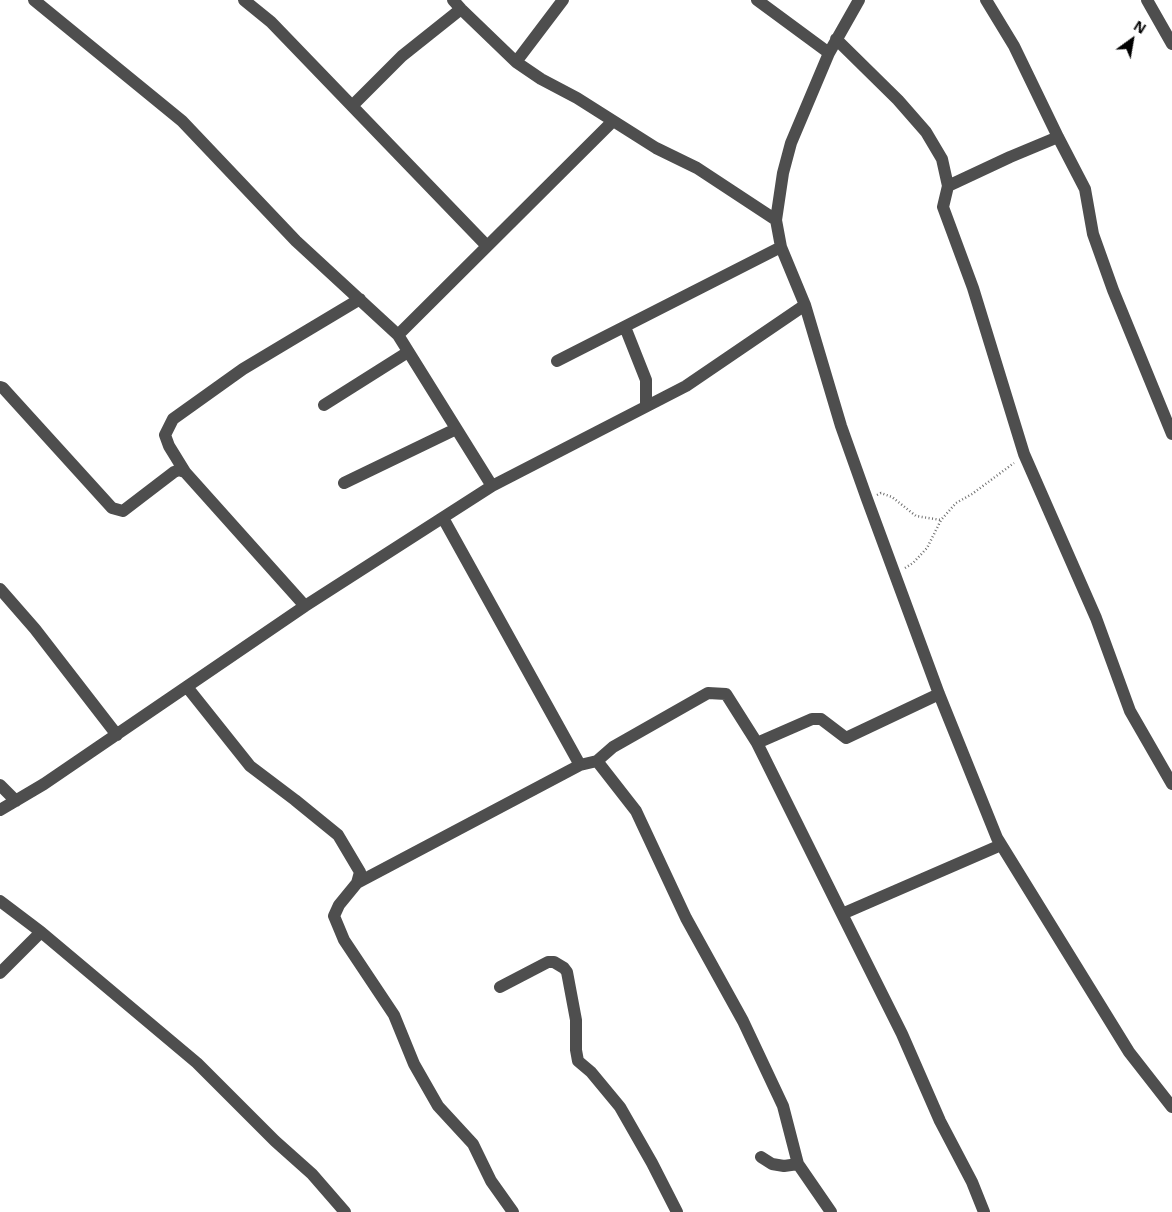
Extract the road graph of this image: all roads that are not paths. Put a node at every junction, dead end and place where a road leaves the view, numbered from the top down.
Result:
1 (34, 0) edge
2 (244, 0) edge
3 (564, 0) edge
4 (757, 0) edge
5 (858, 0) edge
6 (986, 0) edge
7 (1147, 0) edge
8 (457, 5) edge
9 (836, 39) junction
10 (1172, 44) edge
11 (828, 53) junction
12 (516, 62) junction
13 (352, 106) junction
14 (613, 121) junction
15 (1058, 137) junction
16 (948, 186) junction
17 (776, 220) junction
18 (487, 246) junction
19 (781, 247) junction
20 (360, 299) junction
21 (806, 305) junction
22 (624, 327) junction
23 (398, 335) junction
24 (408, 352) junction
25 (557, 361) dead end
26 (0, 387) edge
27 (324, 405) dead end
28 (646, 405) junction
29 (456, 429) junction
30 (1172, 434) edge
31 (185, 472) junction
32 (344, 483) dead end
33 (492, 486) junction
34 (443, 518) junction
35 (0, 589) edge
36 (305, 606) junction
37 (187, 687) junction
38 (939, 694) junction
39 (117, 735) junction
40 (757, 743) junction
41 (597, 761) junction
42 (580, 765) junction
43 (1172, 784) edge
44 (0, 785) edge
45 (16, 801) junction
46 (0, 810) edge
47 (1001, 845) junction
48 (357, 883) junction
49 (0, 901) edge
50 (842, 914) junction
51 (41, 932) junction
52 (0, 973) edge
53 (500, 987) dead end
54 (1172, 1107) edge
55 (760, 1157) dead end
56 (798, 1164) junction
57 (345, 1212) edge
58 (513, 1212) edge
59 (677, 1212) edge
60 (831, 1212) edge
61 (984, 1212) edge

1 - 20 street
2 - 13 street
3 - 12 street
4 - 11 street
5 - 9 street
6 - 15 street
7 - 10 street
8 - 12 street
8 - 13 street
9 - 11 street
9 - 16 street
11 - 17 street
12 - 14 street
13 - 18 street
14 - 17 street
14 - 18 street
15 - 16 street
15 - 30 street
16 - 43 street
17 - 19 street
18 - 23 street
19 - 21 street
19 - 22 street
20 - 23 street
20 - 31 street
21 - 28 street
21 - 38 street
22 - 25 street
22 - 28 street
23 - 24 street
24 - 27 street
24 - 29 street
26 - 31 street
28 - 33 street
29 - 32 street
29 - 33 street
31 - 36 street
33 - 34 street
34 - 36 street
34 - 42 street
35 - 39 street
36 - 37 street
37 - 39 street
37 - 48 street
38 - 40 street
38 - 47 street
39 - 45 street
40 - 41 street
40 - 50 street
41 - 42 street
41 - 56 street
42 - 48 street
44 - 45 street
45 - 46 street
47 - 50 street
47 - 54 street
48 - 58 street
49 - 51 street
50 - 61 street
51 - 52 street
51 - 57 street
53 - 59 street
55 - 56 street
56 - 60 street

